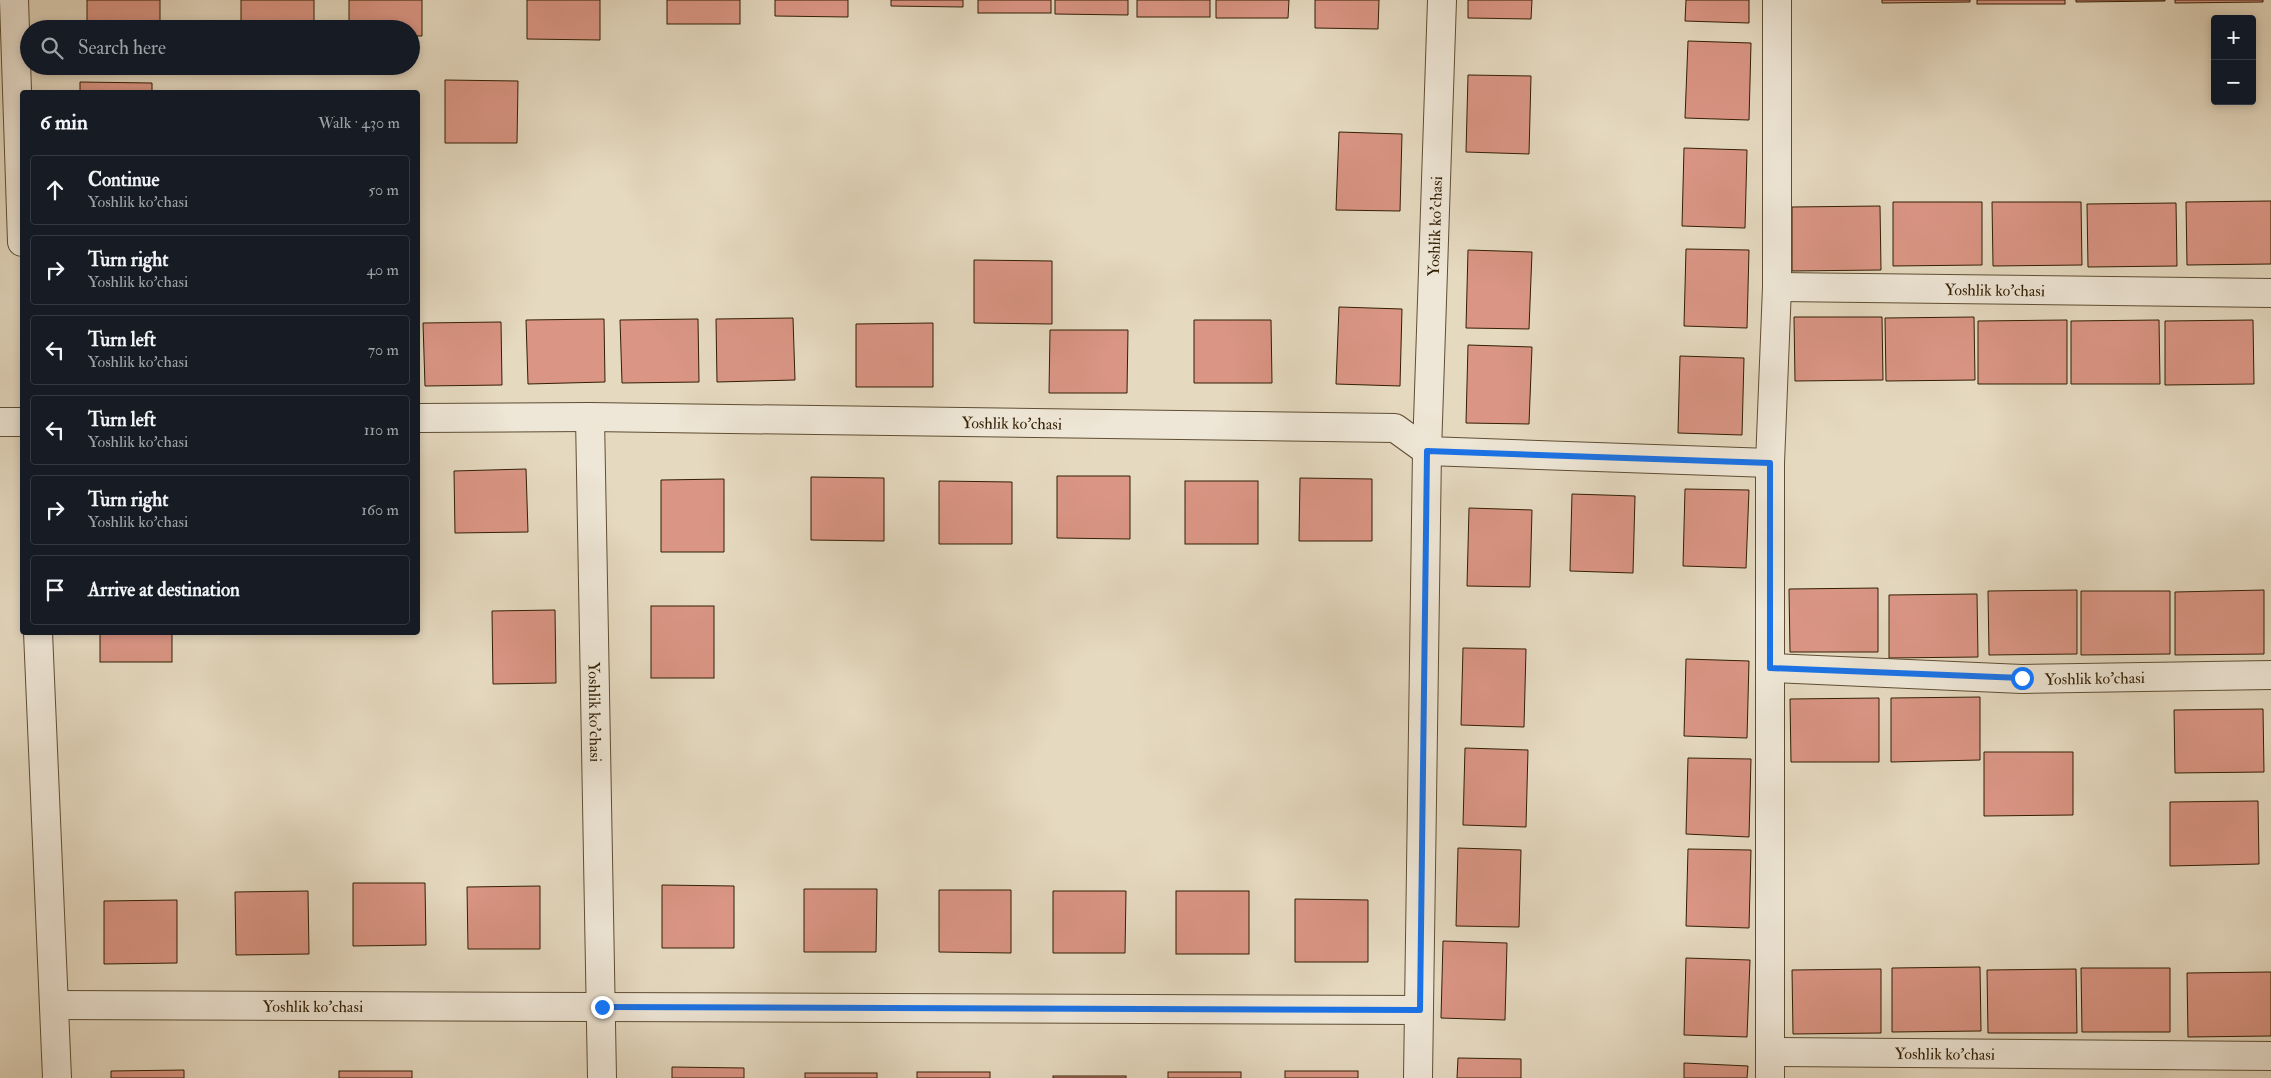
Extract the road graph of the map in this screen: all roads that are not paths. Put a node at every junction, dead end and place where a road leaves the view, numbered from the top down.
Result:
1 (14, 0) edge
2 (1442, 0) edge
3 (1777, 0) edge
4 (20, 182) edge
5 (1778, 287) junction
6 (2271, 293) edge
7 (590, 417) junction
8 (420, 418) edge
9 (0, 422) edge
10 (20, 422) edge
11 (1427, 451) junction
12 (1770, 463) junction
13 (38, 635) edge
14 (1770, 668) junction
15 (2271, 675) edge
16 (54, 1005) junction
17 (602, 1007) junction
18 (1420, 1010) junction
19 (2271, 1056) edge
20 (1770, 1065) edge
21 (57, 1078) edge
22 (602, 1078) edge
23 (1418, 1078) edge

1 - 4 street
2 - 11 street, Yoshlik ko'chasi
3 - 5 street, Yoshlik ko'chasi
5 - 6 street, Yoshlik ko'chasi
5 - 12 street, Yoshlik ko'chasi
7 - 8 street, Yoshlik ko'chasi
7 - 11 street, Yoshlik ko'chasi
7 - 17 street, Yoshlik ko'chasi
9 - 10 street
11 - 12 street
11 - 18 street, Yoshlik ko'chasi
12 - 14 street, Yoshlik ko'chasi
13 - 16 street
14 - 15 street, Yoshlik ko'chasi
14 - 20 street, Yoshlik ko'chasi
16 - 17 street, Yoshlik ko'chasi
16 - 21 street
17 - 18 street, Yoshlik ko'chasi
17 - 22 street, Yoshlik ko'chasi
18 - 23 street, Yoshlik ko'chasi
19 - 20 street, Yoshlik ko'chasi

